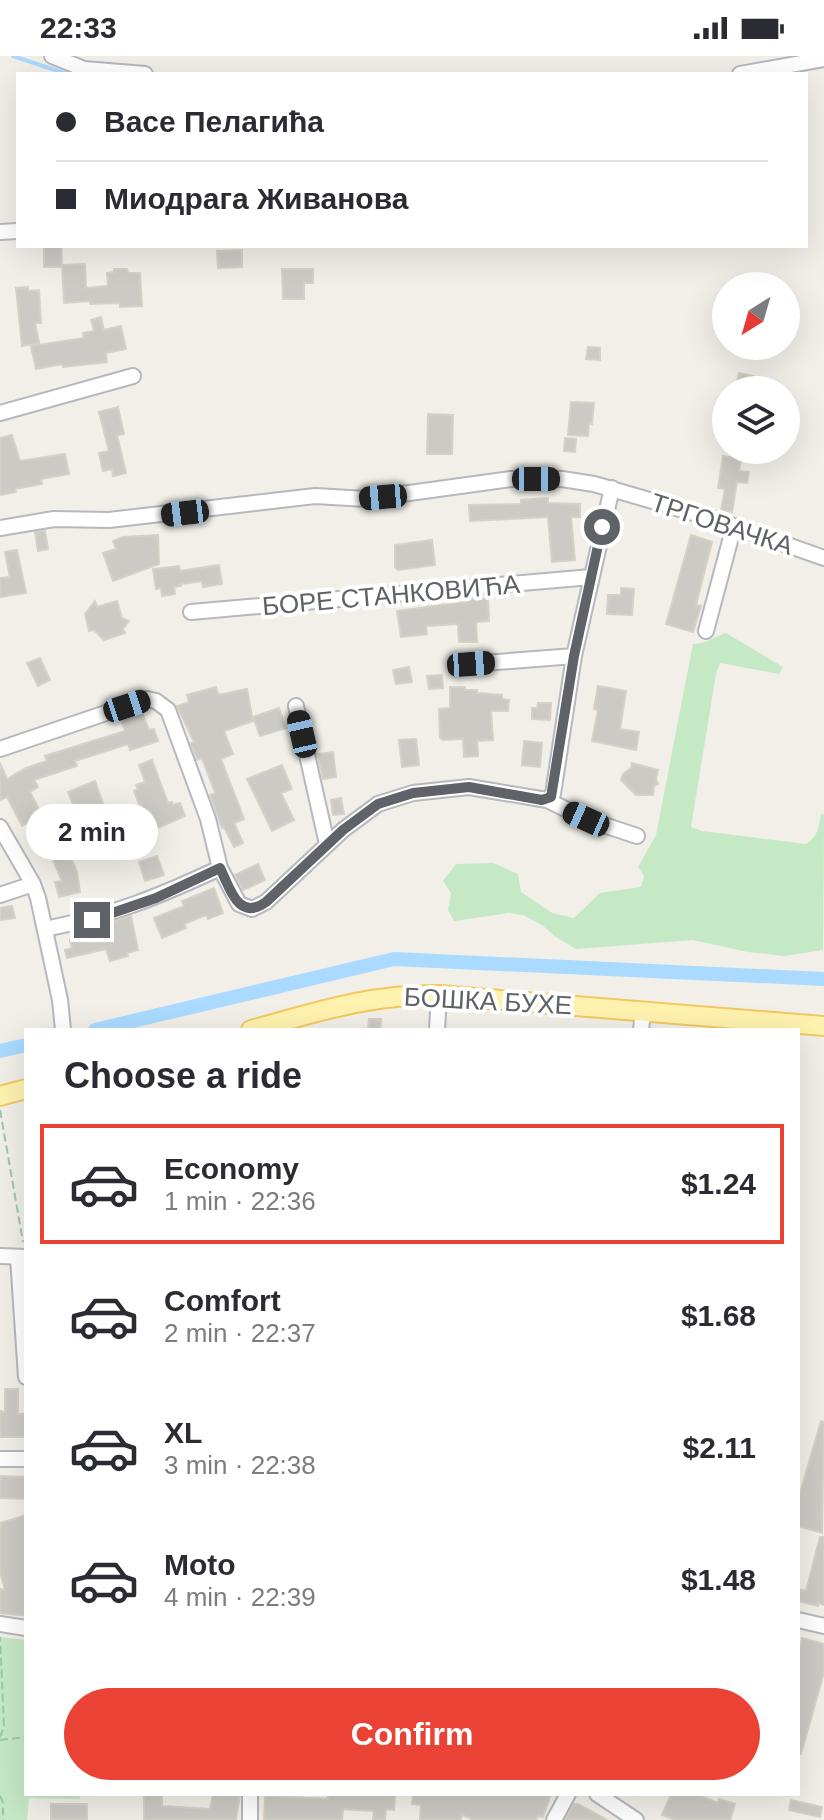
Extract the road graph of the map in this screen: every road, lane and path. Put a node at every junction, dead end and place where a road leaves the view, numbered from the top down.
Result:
1 (52, 56) edge
2 (817, 58) edge
3 (121, 72) edge
4 (750, 72) edge
5 (133, 376) dead end
6 (0, 413) edge
7 (612, 488) junction
8 (734, 526) junction
9 (0, 528) edge
10 (824, 558) edge
11 (591, 577) junction
12 (191, 612) dead end
13 (706, 631) dead end
14 (574, 656) junction
15 (471, 664) dead end
16 (296, 706) dead end
17 (0, 749) edge
18 (547, 800) junction
19 (0, 827) edge
20 (637, 836) dead end
21 (327, 844) junction
22 (220, 868) junction
23 (33, 884) junction
24 (0, 895) edge
25 (45, 929) junction
26 (439, 995) junction
27 (642, 1020) edge
28 (824, 1026) edge
29 (63, 1028) edge
30 (258, 1028) edge
31 (437, 1028) edge
32 (24, 1090) edge
33 (0, 1096) edge
34 (0, 1109) edge
35 (0, 1256) edge
36 (23, 1257) edge
37 (24, 1297) edge
38 (0, 1459) edge
39 (24, 1459) edge
40 (800, 1620) edge
41 (0, 1624) edge
42 (824, 1626) edge
43 (24, 1628) edge
44 (0, 1632) edge
45 (24, 1737) edge
46 (0, 1738) edge
47 (0, 1796) edge
48 (250, 1796) edge
49 (567, 1796) edge
50 (600, 1796) edge
51 (3, 1820) edge
52 (250, 1820) edge
53 (554, 1820) edge
54 (636, 1820) edge

1 - 3 street
2 - 4 street
5 - 6 street
7 - 8 street, ТРГОВАЧКА
7 - 9 street, ТРГОВАЧКА
7 - 11 street
8 - 10 street, ТРГОВАЧКА
8 - 13 street
11 - 12 street, БОРЕ СТАНКОВИЋА
11 - 14 street
14 - 15 street
14 - 18 street
16 - 21 street
17 - 22 street
18 - 20 street
18 - 21 street
19 - 23 street
21 - 22 street
22 - 25 street
23 - 24 street
23 - 25 street
25 - 29 street
26 - 27 main road, БОШКА БУХЕ
26 - 30 main road, БОШКА БУХЕ
26 - 31 street
27 - 28 main road, БОШКА БУХЕ
32 - 33 main road
34 - 36 path
35 - 36 street
36 - 37 street
38 - 39 street
40 - 42 street
41 - 43 street
44 - 46 path
45 - 46 path
47 - 51 path
48 - 52 street
49 - 53 street
50 - 54 street

